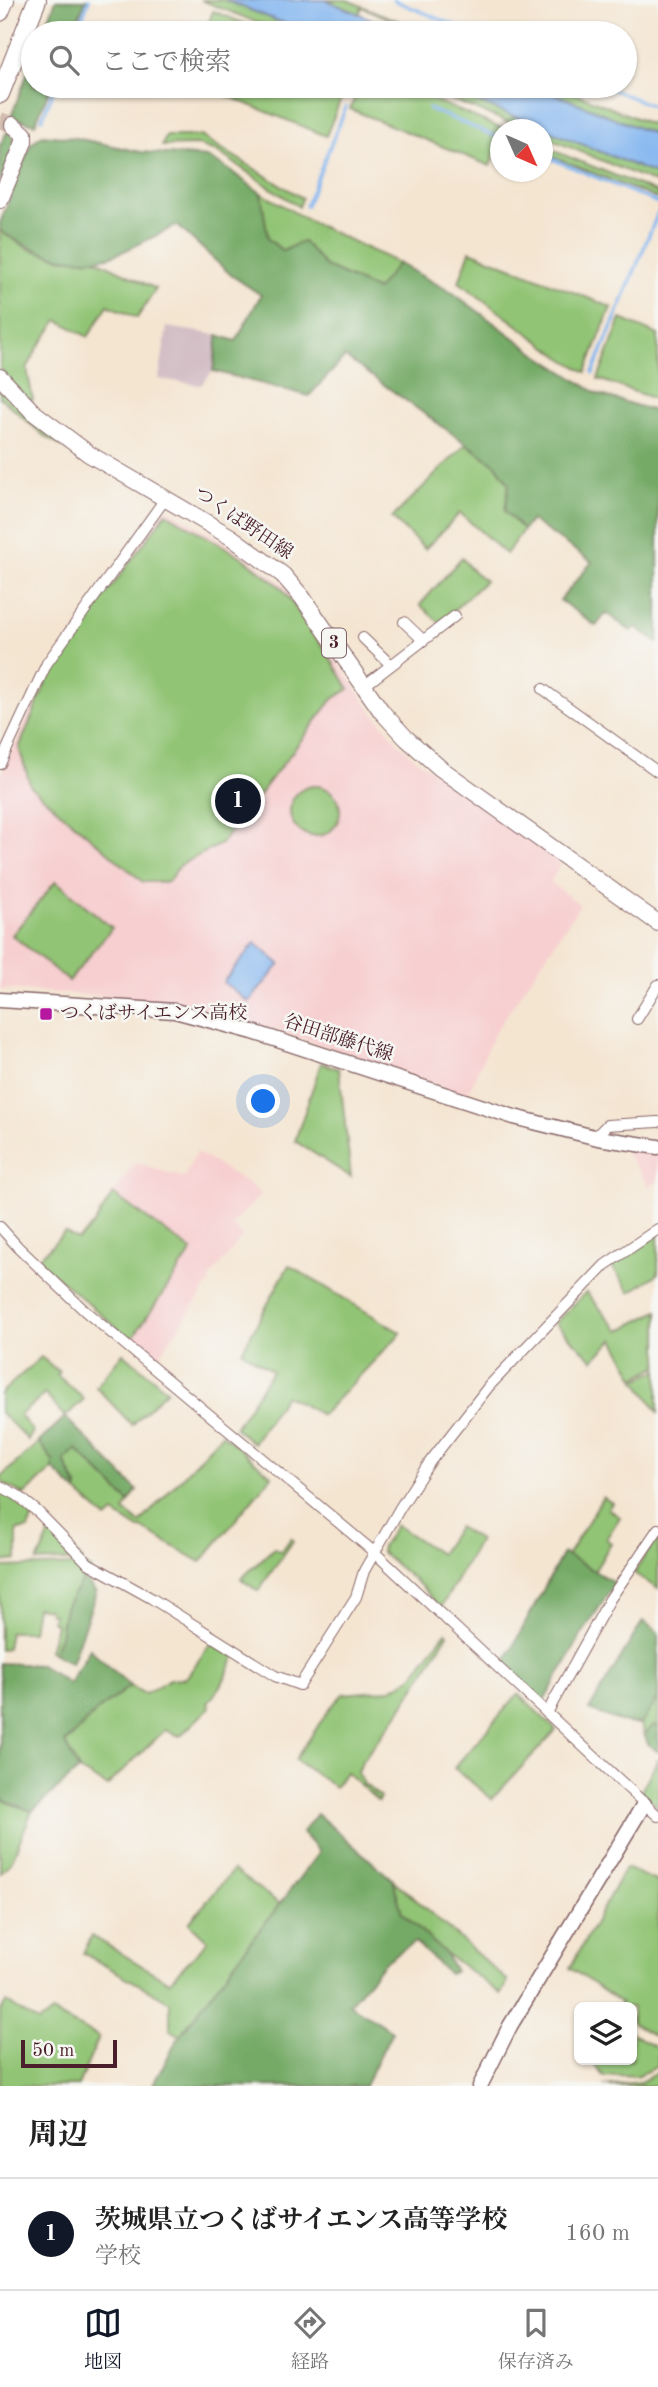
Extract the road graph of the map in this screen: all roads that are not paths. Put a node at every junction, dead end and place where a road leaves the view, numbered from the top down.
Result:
1 (5, 0) edge
2 (37, 0) edge
3 (0, 12) edge
4 (29, 21) edge
5 (21, 41) edge
6 (0, 94) edge
7 (13, 125) dead end
8 (0, 200) edge
9 (0, 377) edge
10 (165, 499) junction
11 (455, 616) dead end
12 (404, 622) dead end
13 (363, 638) dead end
14 (423, 640) junction
15 (391, 665) junction
16 (364, 686) junction
17 (543, 689) dead end
18 (0, 764) edge
19 (658, 772) edge
20 (658, 923) edge
21 (658, 985) edge
22 (0, 1000) edge
23 (638, 1019) dead end
24 (658, 1122) edge
25 (595, 1137) junction
26 (658, 1147) edge
27 (0, 1227) edge
28 (658, 1229) edge
29 (0, 1486) edge
30 (657, 1531) edge
31 (373, 1552) junction
32 (547, 1713) junction
33 (643, 1804) junction
34 (658, 1816) edge
35 (480, 2086) edge

1 - 3 highway
2 - 4 highway
5 - 6 highway
7 - 8 main road
9 - 10 main road, つくば野田線 / 3
10 - 16 main road, つくば野田線 / 3
10 - 18 street
11 - 14 street
12 - 14 street
13 - 15 street
14 - 15 street
15 - 16 street
16 - 20 main road, つくば野田線 / 3
17 - 19 street
21 - 23 street
22 - 25 main road, 谷田部藤代線
24 - 25 street
25 - 26 main road, 谷田部藤代線
27 - 31 street
28 - 31 street
29 - 31 street
30 - 32 street
31 - 32 street
32 - 33 street
33 - 34 street
33 - 35 main road

